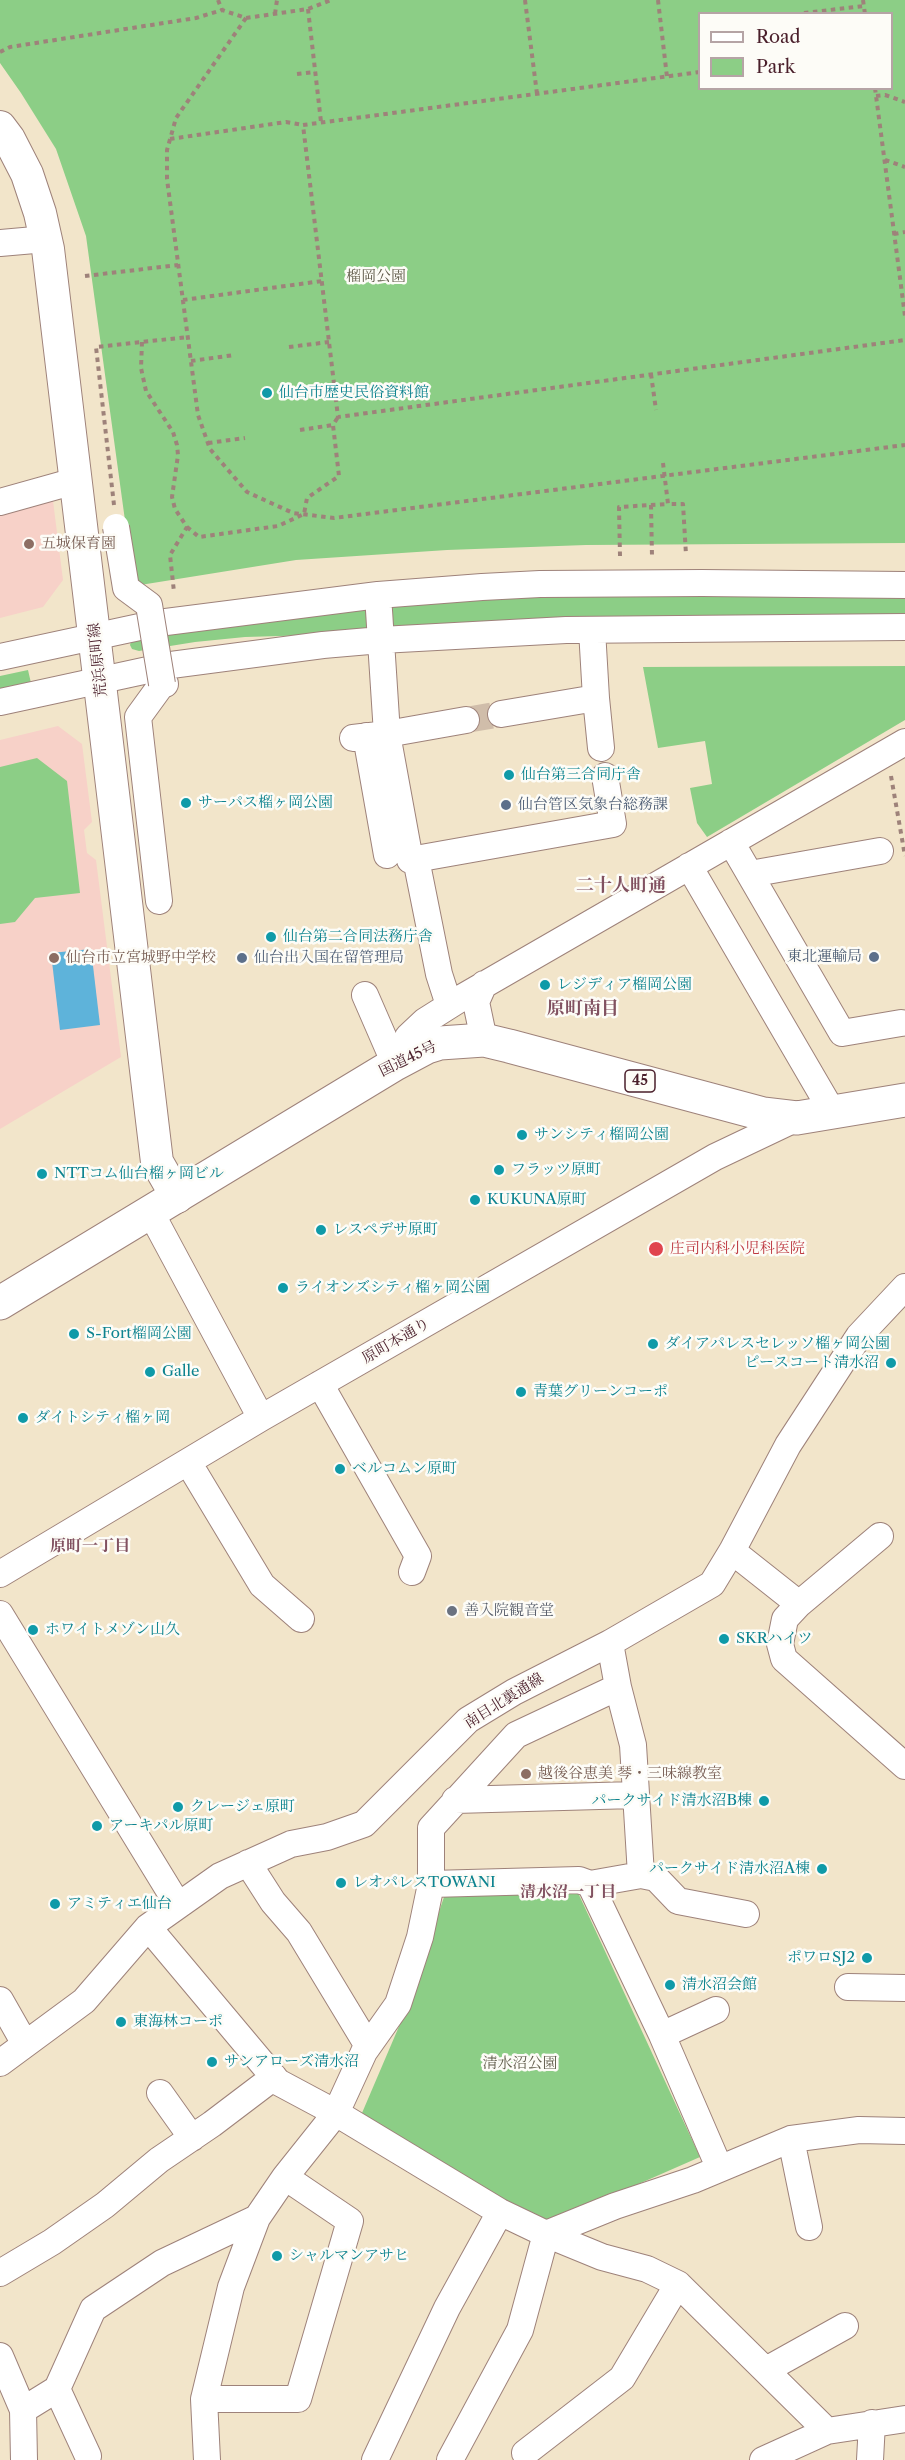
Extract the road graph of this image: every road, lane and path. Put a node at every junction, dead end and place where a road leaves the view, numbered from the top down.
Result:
1 (218, 0) edge
2 (277, 0) edge
3 (332, 0) edge
4 (525, 0) edge
5 (657, 0) edge
6 (863, 3) edge
7 (308, 9) junction
8 (222, 10) junction
9 (810, 12) edge
10 (275, 14) junction
11 (246, 18) junction
12 (0, 52) edge
13 (315, 72) junction
14 (698, 72) edge
15 (297, 74) dead end
16 (667, 76) junction
17 (875, 90) edge
18 (537, 94) junction
19 (876, 96) junction
20 (905, 102) edge
21 (321, 122) junction
22 (303, 125) junction
23 (0, 127) edge
24 (170, 140) junction
25 (885, 160) junction
26 (905, 167) edge
27 (905, 232) edge
28 (894, 234) junction
29 (46, 239) junction
30 (0, 243) edge
31 (178, 265) junction
32 (85, 276) dead end
33 (322, 281) junction
34 (183, 300) junction
35 (905, 310) edge
36 (905, 316) edge
37 (188, 337) junction
38 (905, 339) edge
39 (142, 342) junction
40 (329, 342) junction
41 (289, 347) dead end
42 (234, 355) dead end
43 (191, 361) junction
44 (651, 374) junction
45 (656, 410) dead end
46 (338, 417) junction
47 (333, 425) junction
48 (300, 430) dead end
49 (244, 438) dead end
50 (208, 443) junction
51 (905, 445) edge
52 (663, 463) dead end
53 (664, 476) junction
54 (75, 481) junction
55 (0, 502) edge
56 (668, 504) junction
57 (651, 505) junction
58 (304, 514) junction
59 (116, 527) joint
60 (187, 527) junction
61 (686, 555) dead end
62 (620, 556) dead end
63 (652, 556) dead end
64 (905, 585) edge
65 (174, 592) dead end
66 (378, 595) junction
67 (905, 627) edge
68 (592, 630) junction
69 (95, 635) junction
70 (381, 639) junction
71 (0, 657) edge
72 (100, 679) junction
73 (596, 698) junction
74 (0, 702) edge
75 (501, 714) tunnel mouth
76 (466, 720) tunnel mouth
77 (369, 736) junction
78 (905, 742) edge
79 (601, 748) dead end
80 (890, 772) dead end
81 (605, 776) dead end
82 (731, 842) junction
83 (880, 851) dead end
84 (387, 855) dead end
85 (905, 856) edge
86 (416, 859) junction
87 (689, 866) junction
88 (750, 874) junction
89 (159, 901) dead end
90 (484, 984) junction
91 (365, 995) dead end
92 (449, 1005) junction
93 (901, 1023) dead end
94 (484, 1040) junction
95 (399, 1061) junction
96 (905, 1100) edge
97 (833, 1113) junction
98 (797, 1118) junction
99 (164, 1205) junction
100 (905, 1287) edge
101 (0, 1303) edge
102 (320, 1384) junction
103 (261, 1418) junction
104 (188, 1462) junction
105 (880, 1536) dead end
106 (732, 1551) junction
107 (412, 1572) dead end
108 (0, 1574) edge
109 (799, 1604) junction
110 (0, 1614) edge
111 (301, 1619) dead end
112 (610, 1643) junction
113 (618, 1687) junction
114 (905, 1766) edge
115 (635, 1795) junction
116 (455, 1800) junction
117 (248, 1863) junction
118 (641, 1875) junction
119 (431, 1884) junction
120 (590, 1884) junction
121 (178, 1905) junction
122 (746, 1914) dead end
123 (148, 1927) junction
124 (848, 1987) dead end
125 (905, 1988) edge
126 (0, 2000) edge
127 (716, 2010) dead end
128 (662, 2035) junction
129 (25, 2044) junction
130 (368, 2046) junction
131 (0, 2063) edge
132 (274, 2077) junction
133 (159, 2093) dead end
134 (336, 2113) junction
135 (905, 2131) edge
136 (192, 2138) junction
137 (791, 2139) junction
138 (720, 2167) junction
139 (285, 2176) junction
140 (500, 2212) junction
141 (257, 2218) junction
142 (809, 2227) dead end
143 (546, 2234) junction
144 (0, 2273) edge
145 (678, 2284) junction
146 (845, 2326) dead end
147 (0, 2356) edge
148 (766, 2370) junction
149 (57, 2389) junction
150 (204, 2398) junction
151 (23, 2410) junction
152 (905, 2419) edge
153 (872, 2422) junction
154 (827, 2431) junction
155 (525, 2453) dead end
156 (88, 2456) dead end
157 (24, 2460) edge
158 (207, 2460) edge
159 (375, 2460) edge
160 (450, 2460) edge
161 (764, 2460) edge
162 (870, 2460) edge

1 - 8 path
2 - 10 path
3 - 7 path
4 - 18 path
5 - 16 path
6 - 9 path
7 - 10 path
7 - 13 path
8 - 11 path
8 - 12 path
10 - 11 path
11 - 24 path
13 - 15 path
13 - 21 path
14 - 16 path
16 - 18 path
17 - 19 path
18 - 21 path
19 - 20 path
19 - 25 path
21 - 22 path
22 - 24 path
22 - 33 path
23 - 29 main road, 荒浜原町線
24 - 31 path
25 - 26 path
25 - 28 path
27 - 28 path
28 - 35 path
29 - 30 street
29 - 54 main road, 荒浜原町線
31 - 32 path
31 - 34 path
33 - 34 path
33 - 40 path
34 - 37 path
35 - 36 path
37 - 39 path
37 - 43 path
38 - 44 path
39 - 59 path
39 - 60 path
40 - 41 path
40 - 46 path
42 - 43 path
43 - 50 path
44 - 45 path
44 - 46 path
46 - 47 path
47 - 48 path
47 - 58 path
49 - 50 path
50 - 58 path
51 - 53 path
52 - 53 path
53 - 56 path
53 - 58 path
54 - 55 street
54 - 69 main road, 荒浜原町線
56 - 57 path
56 - 61 path
57 - 62 path
57 - 63 path
58 - 60 path
59 - 89 street, bridge
60 - 65 path
64 - 66 street
66 - 69 street
66 - 70 street
67 - 68 street
68 - 70 street
68 - 73 street
69 - 71 street
69 - 72 main road, 荒浜原町線
70 - 72 street
70 - 77 street
72 - 74 street
72 - 99 main road, 荒浜原町線
73 - 75 street
73 - 79 street
76 - 77 street
77 - 84 street
77 - 86 street
78 - 82 street
80 - 85 path
81 - 86 street
82 - 87 street
82 - 88 street
83 - 88 street
86 - 92 street
87 - 90 street
87 - 97 street
88 - 93 street
90 - 92 street
90 - 94 street
91 - 95 street
92 - 95 street
94 - 95 highway, 国道45号 / 45
94 - 98 highway, 国道45号 / 45
95 - 99 highway, 国道45号 / 45
96 - 97 highway, 国道45号 / 45
97 - 98 highway, 国道45号 / 45
98 - 102 street, 原町本通り
99 - 101 highway, 国道45号 / 45
99 - 103 street
100 - 106 street, 南目北裏通線
102 - 103 street, 原町本通り
102 - 107 street
103 - 104 street, 原町本通り
104 - 108 street, 原町本通り
104 - 111 street
105 - 109 street
106 - 109 street
106 - 112 street, 南目北裏通線
109 - 114 street
110 - 121 street
112 - 113 street
112 - 117 street, 南目北裏通線
113 - 115 street
113 - 116 street
115 - 116 street
115 - 118 street
116 - 119 street
117 - 121 street, 南目北裏通線
117 - 130 street
118 - 120 street
118 - 122 street
119 - 120 street
119 - 130 street
120 - 128 street
121 - 123 street, 南目北裏通線
123 - 129 street, 南目北裏通線
123 - 132 street
124 - 125 street
126 - 129 street
127 - 128 street
128 - 138 street
129 - 131 street, 南目北裏通線
130 - 134 street
132 - 134 street
132 - 136 street
133 - 136 street
134 - 139 street
134 - 140 street
135 - 137 street
136 - 144 street
137 - 138 street
137 - 142 street
138 - 143 street
139 - 141 street
139 - 150 street
140 - 143 street
140 - 159 street
141 - 149 street
141 - 150 street
143 - 145 street
143 - 160 street
145 - 148 street
145 - 155 street
146 - 148 street
147 - 151 street
148 - 154 street
149 - 151 street
149 - 156 street
150 - 158 street
151 - 157 street
152 - 153 street
153 - 154 street
153 - 162 street
154 - 161 street

